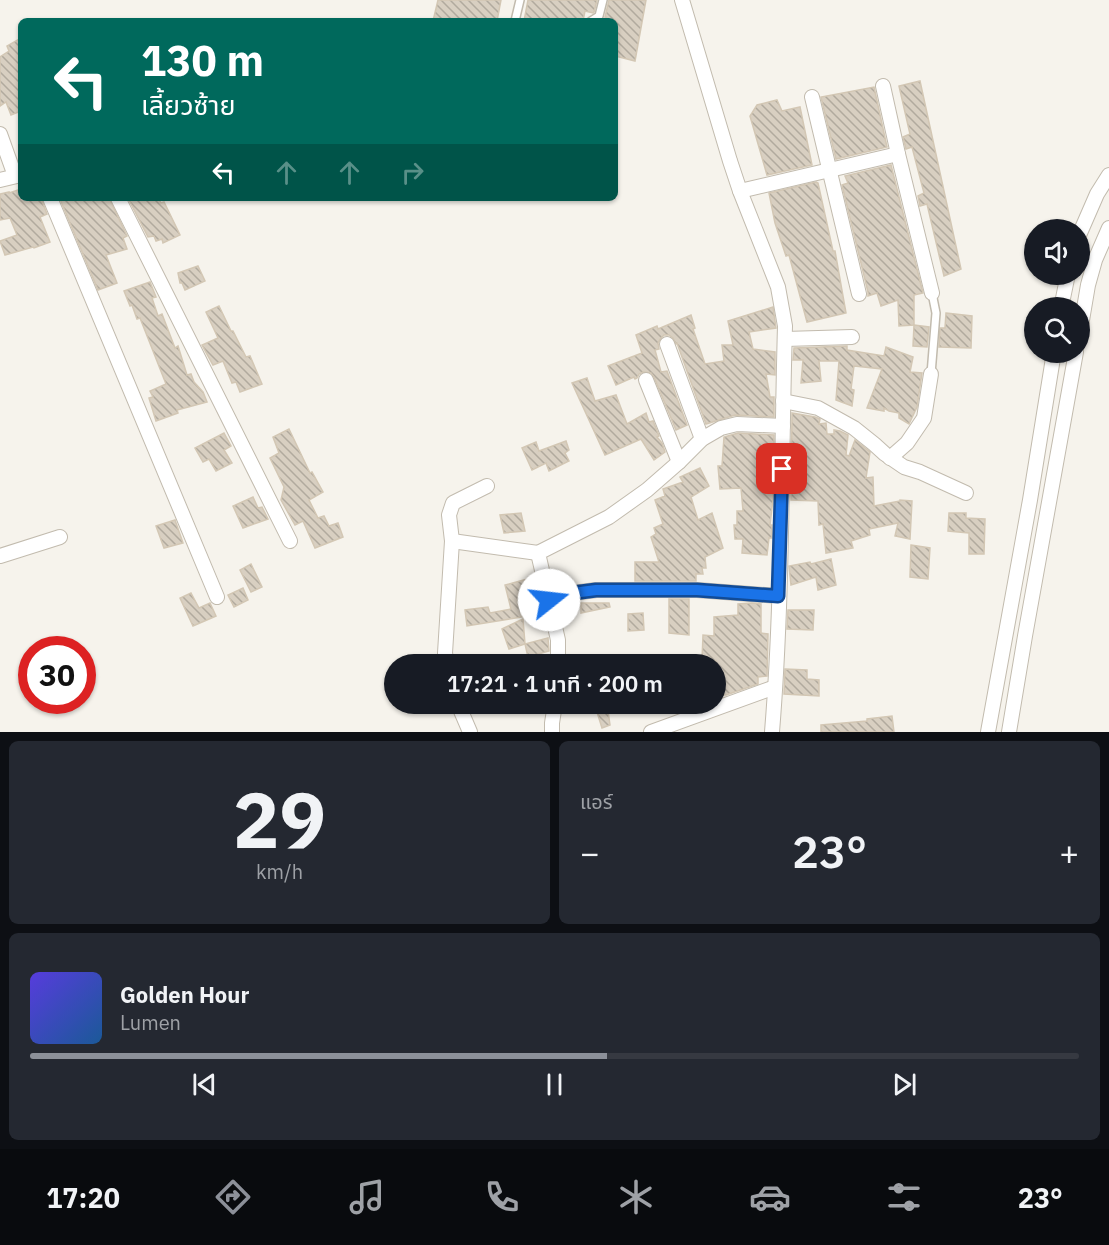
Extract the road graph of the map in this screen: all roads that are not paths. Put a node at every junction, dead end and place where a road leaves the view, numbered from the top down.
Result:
1 (520, 0) edge
2 (603, 0) edge
3 (682, 0) edge
4 (516, 18) edge
5 (596, 18) edge
6 (884, 86) dead end
7 (812, 97) dead end
8 (0, 134) edge
9 (898, 154) junction
10 (829, 170) junction
11 (18, 175) edge
12 (1109, 175) edge
13 (0, 180) edge
14 (740, 191) junction
15 (51, 201) edge
16 (120, 201) edge
17 (1086, 219) edge
18 (1109, 228) edge
19 (932, 293) joint
20 (859, 294) dead end
21 (1086, 297) edge
22 (852, 337) dead end
23 (785, 339) junction
24 (667, 344) dead end
25 (1052, 363) edge
26 (1074, 363) edge
27 (931, 374) joint
28 (646, 380) dead end
29 (783, 401) junction
30 (783, 426) junction
31 (702, 439) junction
32 (890, 458) junction
33 (679, 462) junction
34 (487, 486) dead end
35 (966, 493) dead end
36 (60, 537) dead end
37 (290, 541) dead end
38 (452, 542) junction
39 (538, 553) junction
40 (0, 556) edge
41 (778, 596) junction
42 (217, 597) dead end
43 (549, 600) junction
44 (446, 654) edge
45 (558, 654) edge
46 (775, 687) junction
47 (462, 714) edge
48 (553, 714) edge
49 (470, 732) edge
50 (552, 732) edge
51 (651, 732) edge
52 (772, 732) edge
53 (988, 732) edge
54 (1009, 732) edge

1 - 4 lane
2 - 5 lane
3 - 14 street
6 - 9 street
7 - 10 street
8 - 11 street
9 - 10 street
9 - 19 street
10 - 14 street
10 - 20 street
11 - 13 street
12 - 17 street
14 - 23 street
15 - 42 street
16 - 37 street
18 - 21 street
19 - 27 lane
22 - 23 street
23 - 29 street
24 - 31 street
25 - 53 street
26 - 54 street
27 - 32 street
28 - 33 street
29 - 30 street
29 - 32 street
30 - 31 street
30 - 41 street
31 - 33 street
32 - 35 street
33 - 39 street
34 - 38 street
36 - 40 street
38 - 39 street
38 - 44 street
39 - 43 street
41 - 43 street
41 - 46 street
43 - 45 street
46 - 51 street
46 - 52 street
47 - 49 street
48 - 50 street

